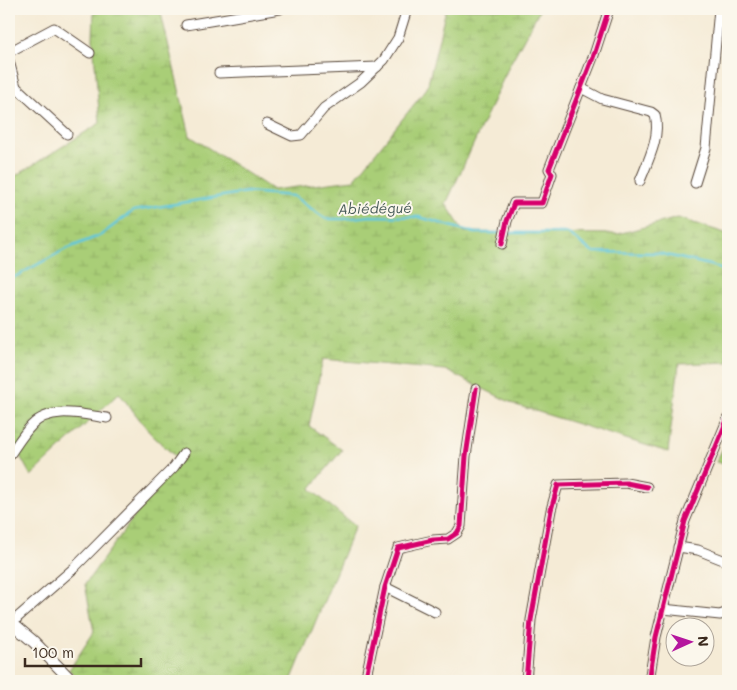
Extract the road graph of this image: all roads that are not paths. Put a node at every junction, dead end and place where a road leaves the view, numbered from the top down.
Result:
1 (280, 9) edge
2 (407, 9) edge
3 (609, 9) edge
4 (719, 9) edge
5 (234, 12) edge
6 (186, 24) dead end
7 (9, 52) edge
8 (90, 52) dead end
9 (9, 61) edge
10 (377, 67) junction
11 (220, 73) dead end
12 (16, 87) junction
13 (581, 88) junction
14 (9, 96) edge
15 (267, 124) dead end
16 (67, 134) dead end
17 (640, 181) dead end
18 (695, 183) dead end
19 (502, 244) dead end
20 (476, 389) dead end
21 (107, 418) dead end
22 (728, 418) edge
23 (184, 453) dead end
24 (9, 456) edge
25 (647, 487) dead end
26 (678, 547) junction
27 (728, 562) edge
28 (385, 587) junction
29 (663, 609) junction
30 (434, 612) dead end
31 (728, 612) edge
32 (11, 623) edge
33 (72, 681) edge
34 (365, 681) edge
35 (526, 681) edge
36 (649, 681) edge

1 - 5 street
2 - 10 street
3 - 13 street
4 - 18 street
5 - 6 street
7 - 8 street
9 - 12 street
10 - 11 street
10 - 15 street
12 - 14 street
12 - 16 street
13 - 17 street
13 - 19 street
20 - 28 street
21 - 24 street
22 - 26 street
23 - 32 street
25 - 35 street
26 - 27 street
26 - 29 street
28 - 30 street
28 - 34 street
29 - 31 street
29 - 36 street
32 - 33 street

